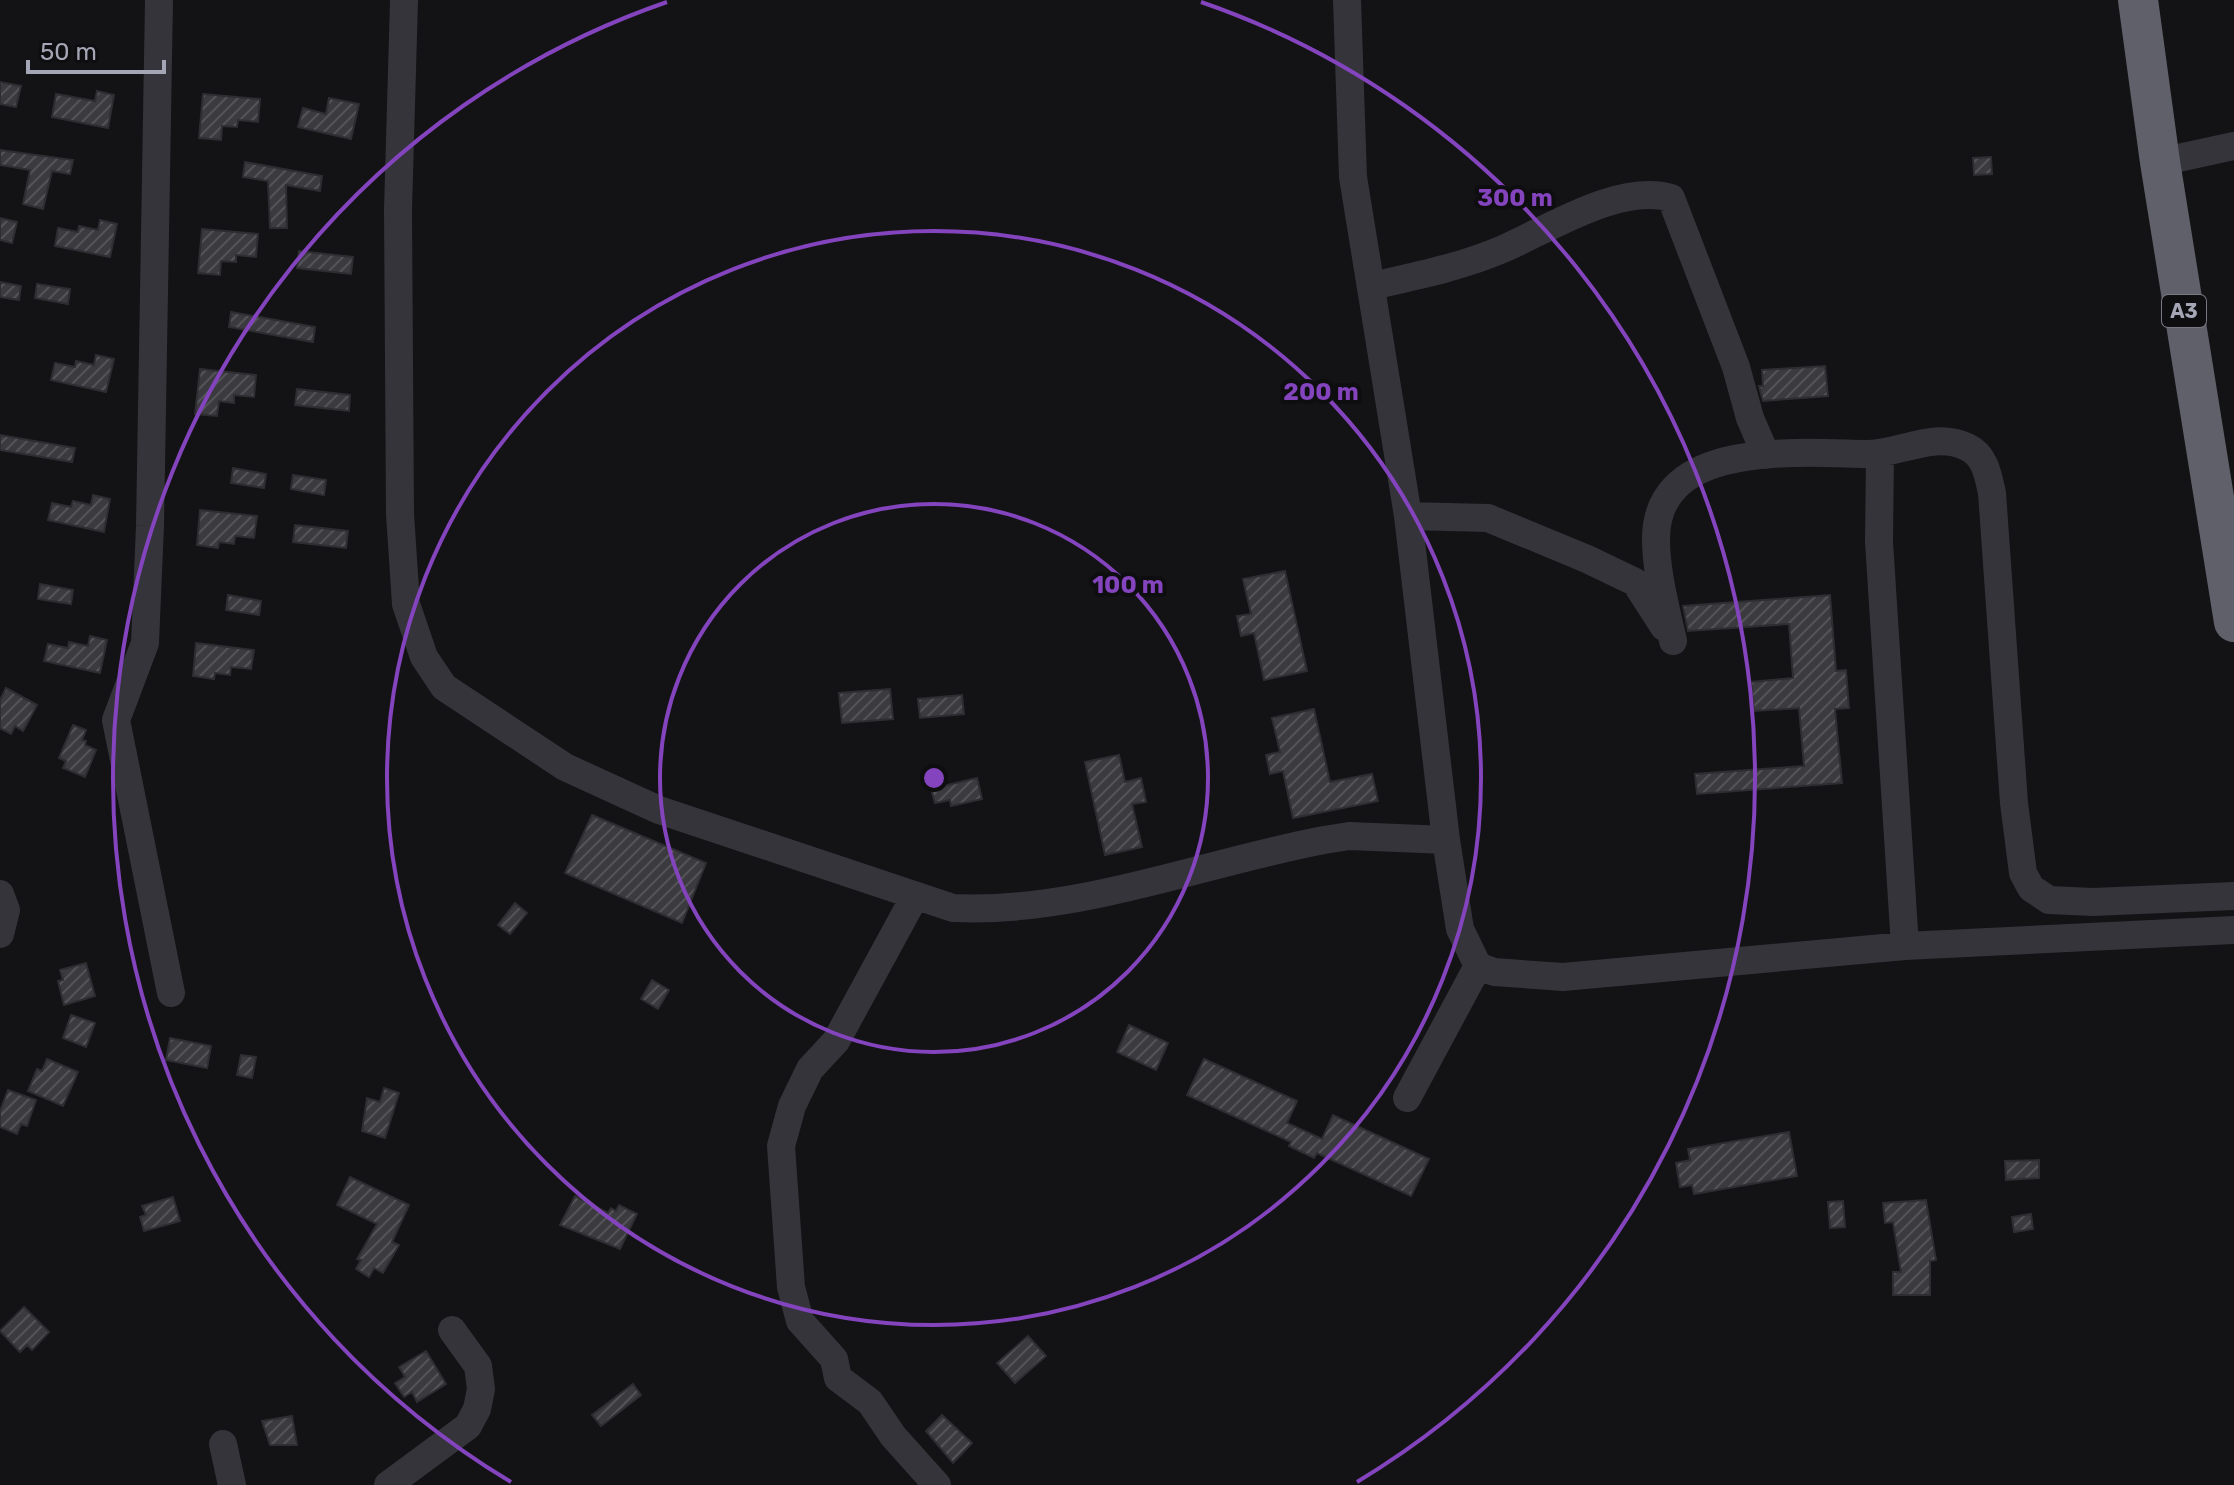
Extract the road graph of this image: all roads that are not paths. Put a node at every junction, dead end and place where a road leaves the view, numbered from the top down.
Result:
1 (159, 0) edge
2 (404, 0) edge
3 (1347, 0) edge
4 (2138, 0) edge
5 (2234, 146) edge
6 (2160, 162) junction
7 (1372, 286) junction
8 (1880, 454) junction
9 (1766, 455) junction
10 (1408, 516) junction
11 (2234, 622) edge
12 (1446, 840) junction
13 (0, 894) edge
14 (915, 896) junction
15 (2234, 896) edge
16 (2234, 930) edge
17 (0, 934) edge
18 (1905, 946) junction
19 (1478, 966) junction
20 (171, 993) dead end
21 (1407, 1098) dead end
22 (452, 1330) dead end
23 (223, 1444) dead end
24 (232, 1485) edge
25 (388, 1485) edge
26 (937, 1485) edge

1 - 20 street
2 - 14 street
3 - 7 street
4 - 6 highway, A3
5 - 6 street
6 - 11 highway, A3
7 - 9 street
7 - 10 street
8 - 9 street
8 - 15 street
8 - 18 street
9 - 10 street
10 - 12 street
12 - 14 street
12 - 19 street
13 - 17 street
14 - 26 street
16 - 18 street
18 - 19 street
19 - 21 street
22 - 25 street
23 - 24 street

